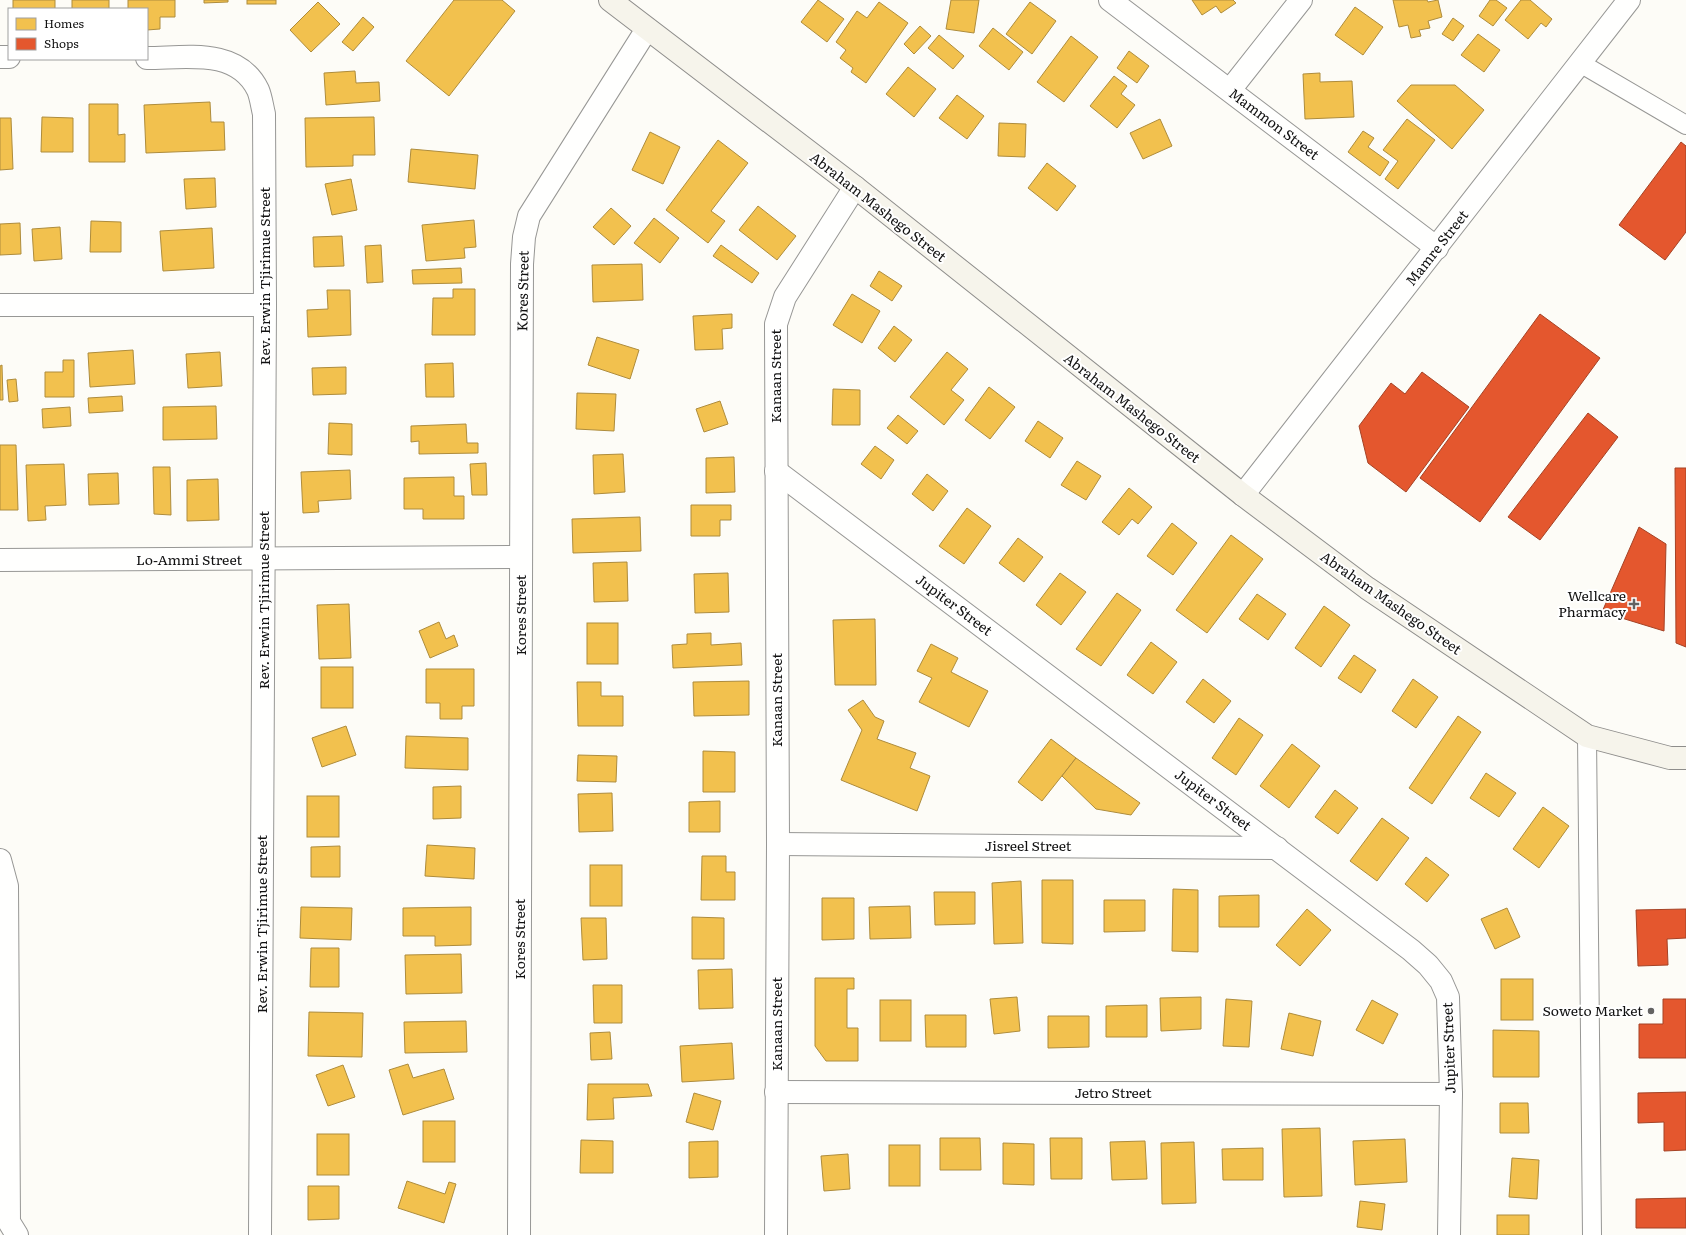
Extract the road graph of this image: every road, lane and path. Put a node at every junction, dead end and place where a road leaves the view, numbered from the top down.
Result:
1 (610, 0) edge
2 (1110, 0) edge
3 (1301, 0) edge
4 (1629, 0) edge
5 (647, 29) junction
6 (148, 58) edge
7 (1580, 63) junction
8 (1230, 90) junction
9 (1686, 125) edge
10 (854, 188) junction
11 (1437, 248) junction
12 (0, 305) edge
13 (265, 305) junction
14 (776, 471) junction
15 (1243, 495) junction
16 (521, 557) junction
17 (0, 560) edge
18 (264, 560) junction
19 (1587, 736) junction
20 (1686, 758) edge
21 (778, 844) junction
22 (1277, 848) junction
23 (0, 860) edge
24 (776, 1092) junction
25 (1451, 1094) junction
26 (17, 1235) edge
27 (260, 1235) edge
28 (519, 1235) edge
29 (776, 1235) edge
30 (1449, 1235) edge
31 (1592, 1235) edge

1 - 5 main road, Abraham Mashego Street
2 - 8 street, Mammon Street
3 - 8 street
4 - 7 street, Mamre Street
5 - 10 main road, Abraham Mashego Street
5 - 16 street, Kores Street
6 - 13 street, Rev. Erwin Tjirimue Street
7 - 9 lane
7 - 11 street, Mamre Street
8 - 11 street, Mammon Street
10 - 14 street, Kanaan Street
10 - 15 main road, Abraham Mashego Street
11 - 15 street, Mamre Street
12 - 13 street
13 - 18 street, Rev. Erwin Tjirimue Street
14 - 21 street, Kanaan Street
14 - 22 street, Jupiter Street
15 - 19 main road, Abraham Mashego Street
16 - 18 street, Lo-Ammi Street
16 - 28 street, Kores Street
17 - 18 street, Lo-Ammi Street
18 - 27 street, Rev. Erwin Tjirimue Street
19 - 20 main road, Abraham Mashego Street
19 - 31 lane
21 - 22 street, Jisreel Street
21 - 24 street, Kanaan Street
22 - 25 street, Jupiter Street
23 - 26 street
24 - 25 street, Jetro Street
24 - 29 street, Kanaan Street
25 - 30 street, Jupiter Street

